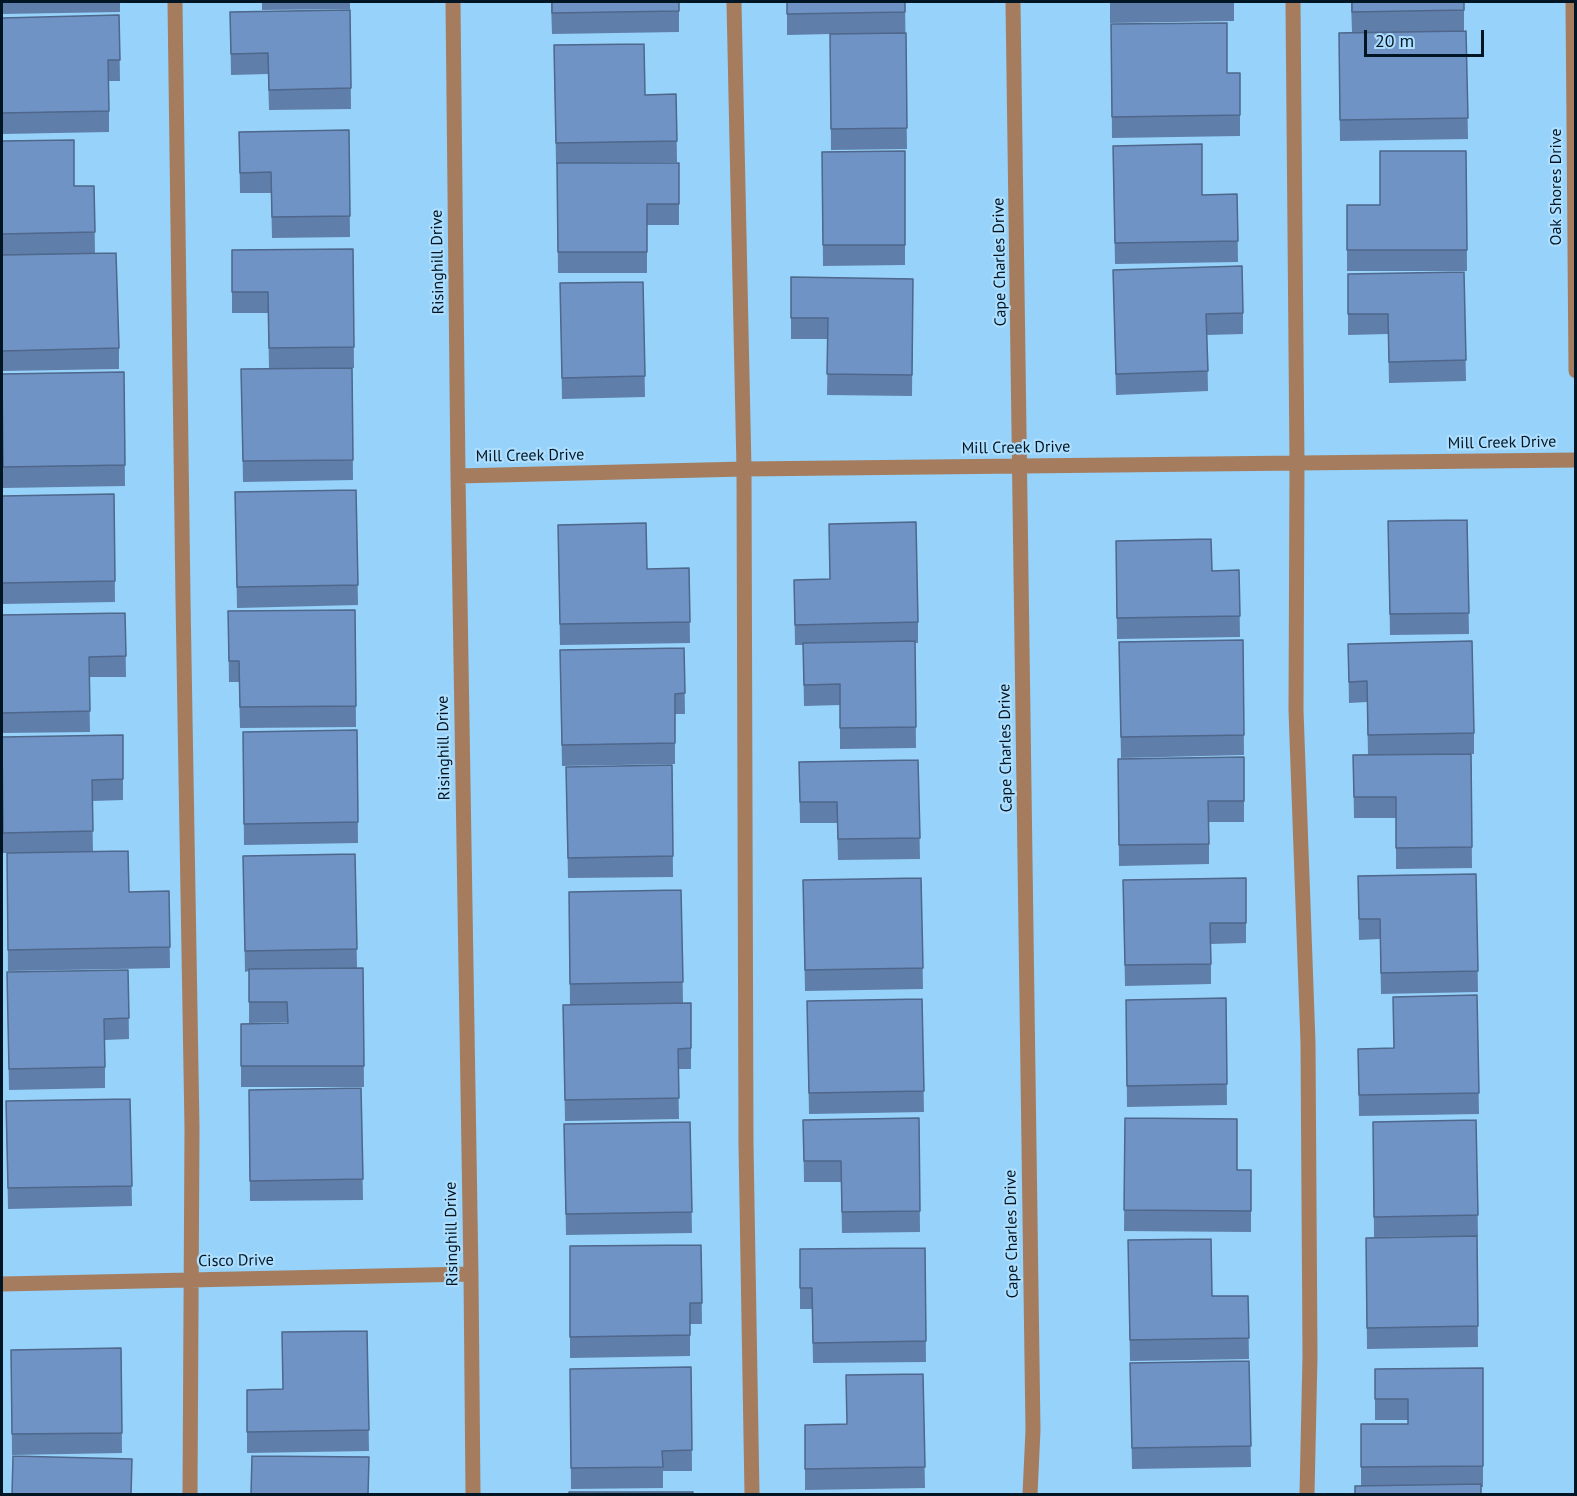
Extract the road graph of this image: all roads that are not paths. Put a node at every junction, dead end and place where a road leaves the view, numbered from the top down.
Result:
1 (175, 2) edge
2 (453, 2) edge
3 (734, 2) edge
4 (1013, 2) edge
5 (1293, 2) edge
6 (1573, 2) edge
7 (1575, 299) edge
8 (1575, 372) edge
9 (1575, 460) edge
10 (1297, 463) junction
11 (1021, 466) junction
12 (744, 468) junction
13 (458, 476) junction
14 (471, 1274) junction
15 (192, 1281) junction
16 (2, 1284) edge
17 (190, 1494) edge
18 (473, 1494) edge
19 (752, 1494) edge
20 (1030, 1494) edge
21 (1307, 1494) edge

1 - 15 street
2 - 13 street, Risinghill Drive
3 - 12 street
4 - 11 street, Cape Charles Drive
5 - 10 street
6 - 7 street, Oak Shores Drive
7 - 8 street, Oak Shores Drive
9 - 10 street, Mill Creek Drive
10 - 11 street, Mill Creek Drive
10 - 21 street
11 - 12 street, Mill Creek Drive
11 - 20 street, Cape Charles Drive
12 - 13 street, Mill Creek Drive
12 - 19 street
13 - 14 street, Risinghill Drive
14 - 15 street, Cisco Drive
14 - 18 street, Risinghill Drive
15 - 16 street, Cisco Drive
15 - 17 street

